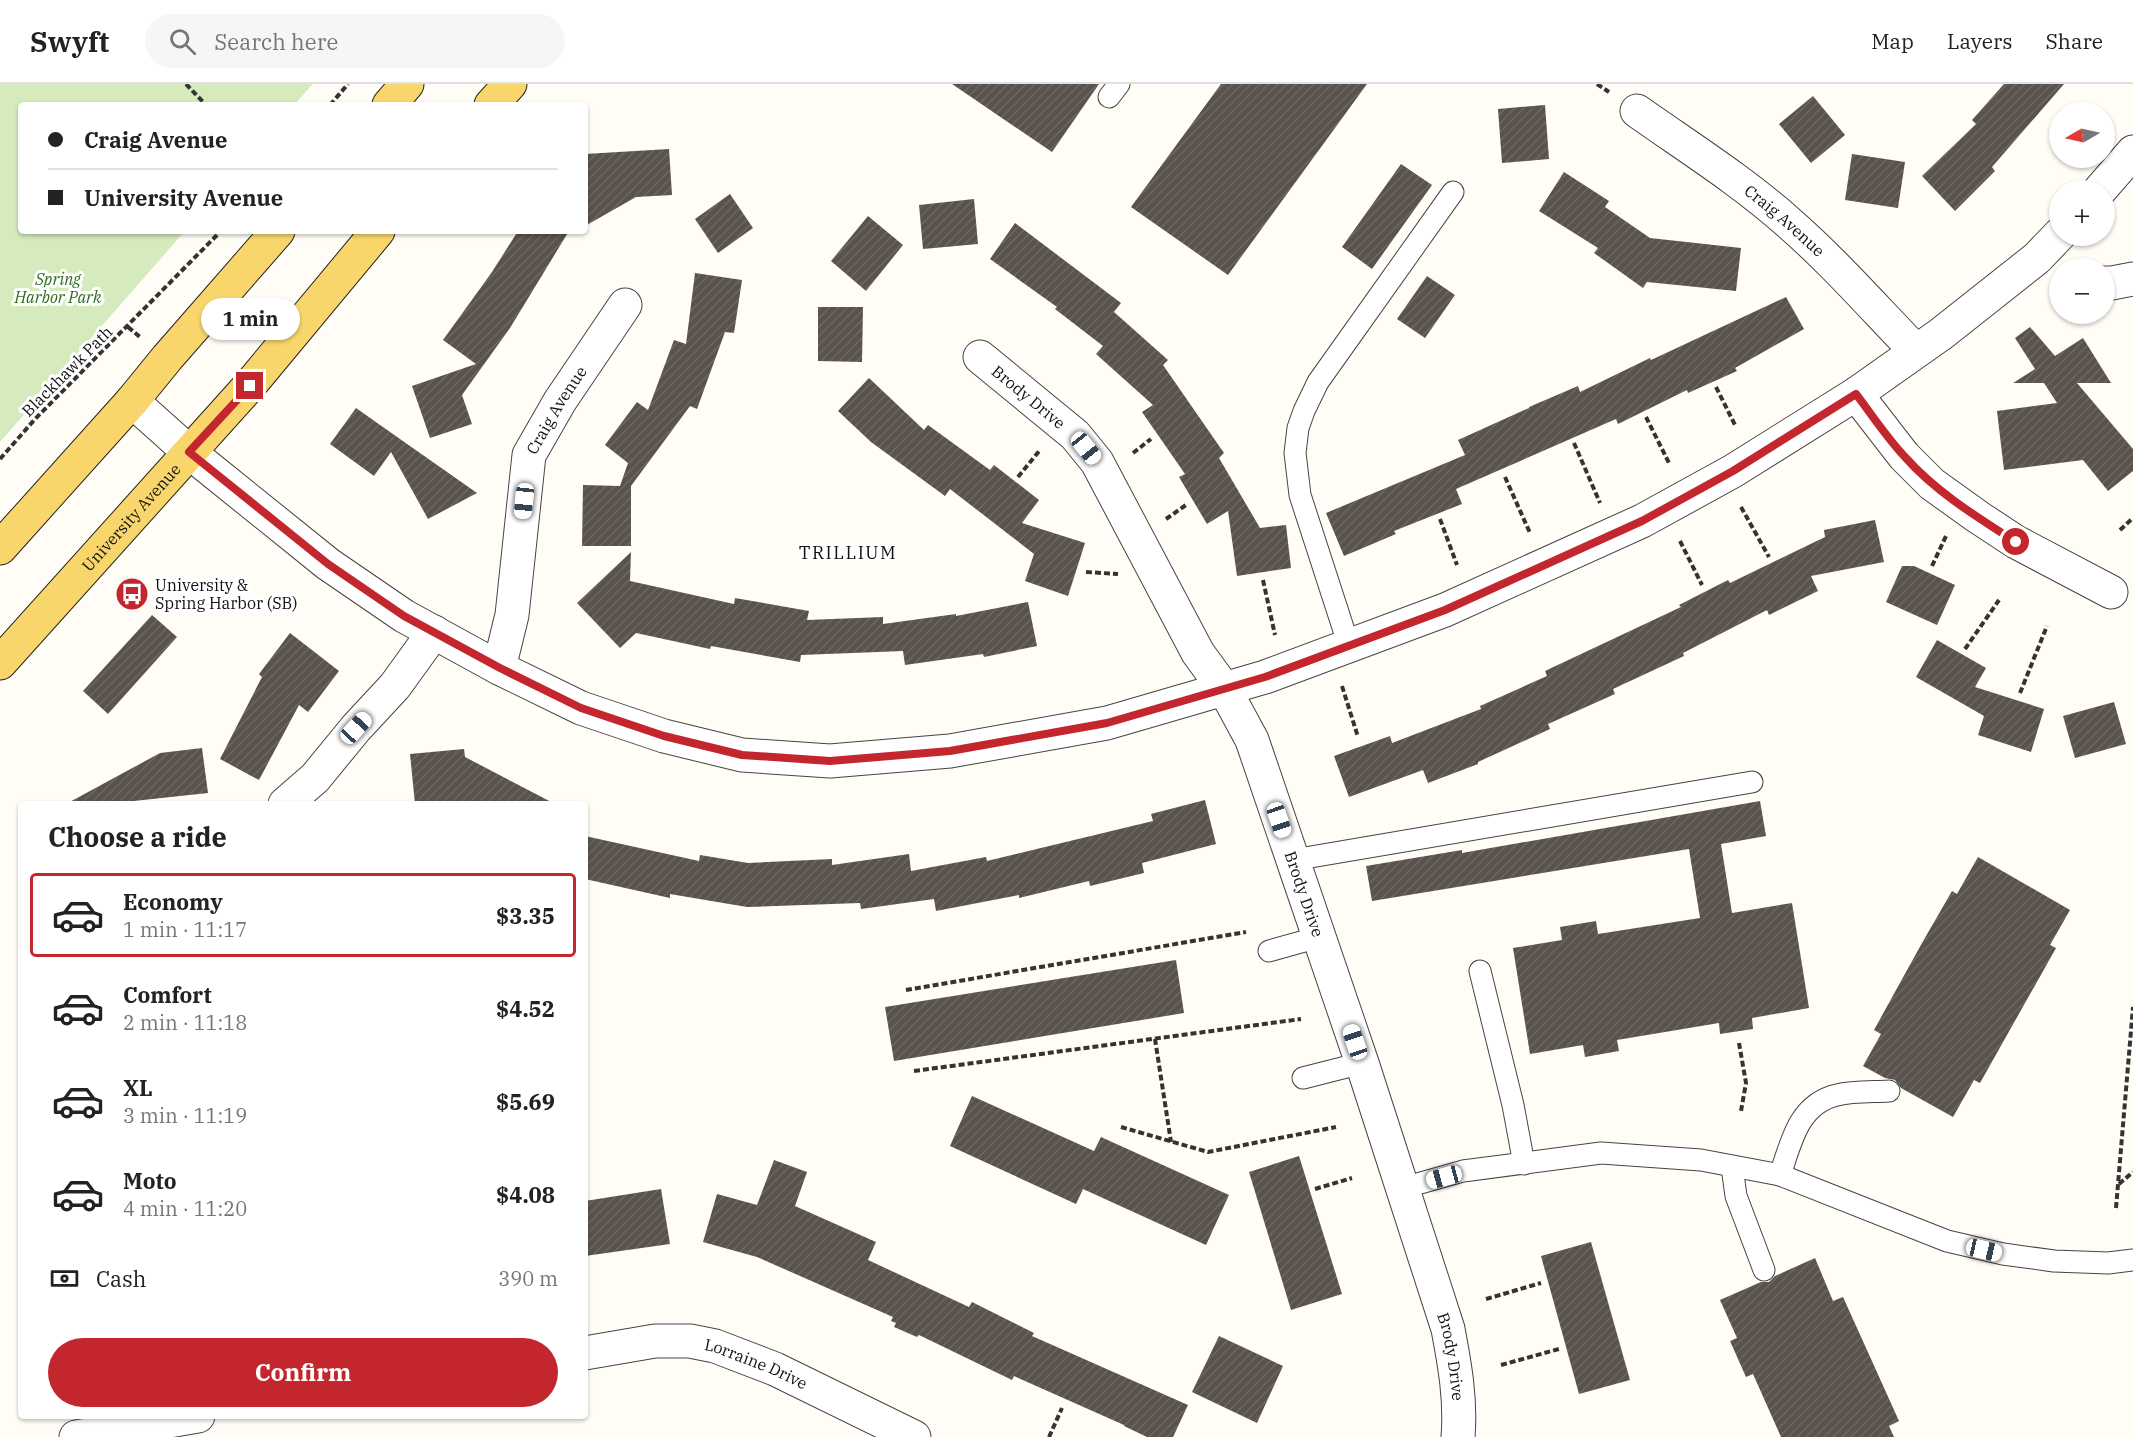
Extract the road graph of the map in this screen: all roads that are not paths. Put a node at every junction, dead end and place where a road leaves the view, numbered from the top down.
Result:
1 (407, 84) edge
2 (510, 84) edge
3 (392, 102) edge
4 (494, 102) edge
5 (1637, 111) dead end
6 (2133, 152) edge
7 (2109, 180) edge
8 (1453, 192) dead end
9 (275, 234) edge
10 (376, 234) edge
11 (2055, 246) edge
12 (2048, 265) edge
13 (2133, 279) edge
14 (2115, 282) edge
15 (625, 305) dead end
16 (1916, 351) junction
17 (980, 357) dead end
18 (1856, 394) junction
19 (132, 401) junction
20 (189, 452) junction
21 (0, 548) edge
22 (2111, 592) dead end
23 (434, 632) junction
24 (1349, 646) junction
25 (0, 663) edge
26 (500, 668) junction
27 (1225, 690) junction
28 (1752, 782) dead end
29 (288, 801) edge
30 (1293, 860) junction
31 (1319, 937) junction
32 (1269, 951) dead end
33 (1480, 971) dead end
34 (1362, 1063) junction
35 (1303, 1078) dead end
36 (1889, 1091) dead end
37 (1524, 1164) junction
38 (1732, 1167) junction
39 (1780, 1175) junction
40 (1403, 1188) junction
41 (2133, 1260) edge
42 (1764, 1270) dead end
43 (588, 1352) edge
44 (181, 1419) edge
45 (76, 1437) edge
46 (914, 1437) edge
47 (1458, 1437) edge

1 - 3 main road
2 - 4 main road
5 - 16 street, Craig Avenue
6 - 7 street
8 - 24 lane
9 - 19 main road
10 - 20 main road, University Avenue
11 - 12 street
12 - 16 street
13 - 14 street
15 - 26 street, Craig Avenue
16 - 18 street
17 - 27 street, Brody Drive
18 - 22 street
18 - 24 street
19 - 20 street
19 - 21 main road
20 - 23 street
20 - 25 main road, University Avenue
23 - 26 street
23 - 29 street
24 - 27 street
26 - 27 street
27 - 30 street, Brody Drive
28 - 30 lane
30 - 31 street, Brody Drive
31 - 32 lane
31 - 34 street, Brody Drive
33 - 37 lane
34 - 35 lane
34 - 40 street, Brody Drive
36 - 39 lane
37 - 38 lane
37 - 40 lane
38 - 39 lane
38 - 42 lane
39 - 41 lane
40 - 47 street, Brody Drive
43 - 46 street, Lorraine Drive
44 - 45 street

